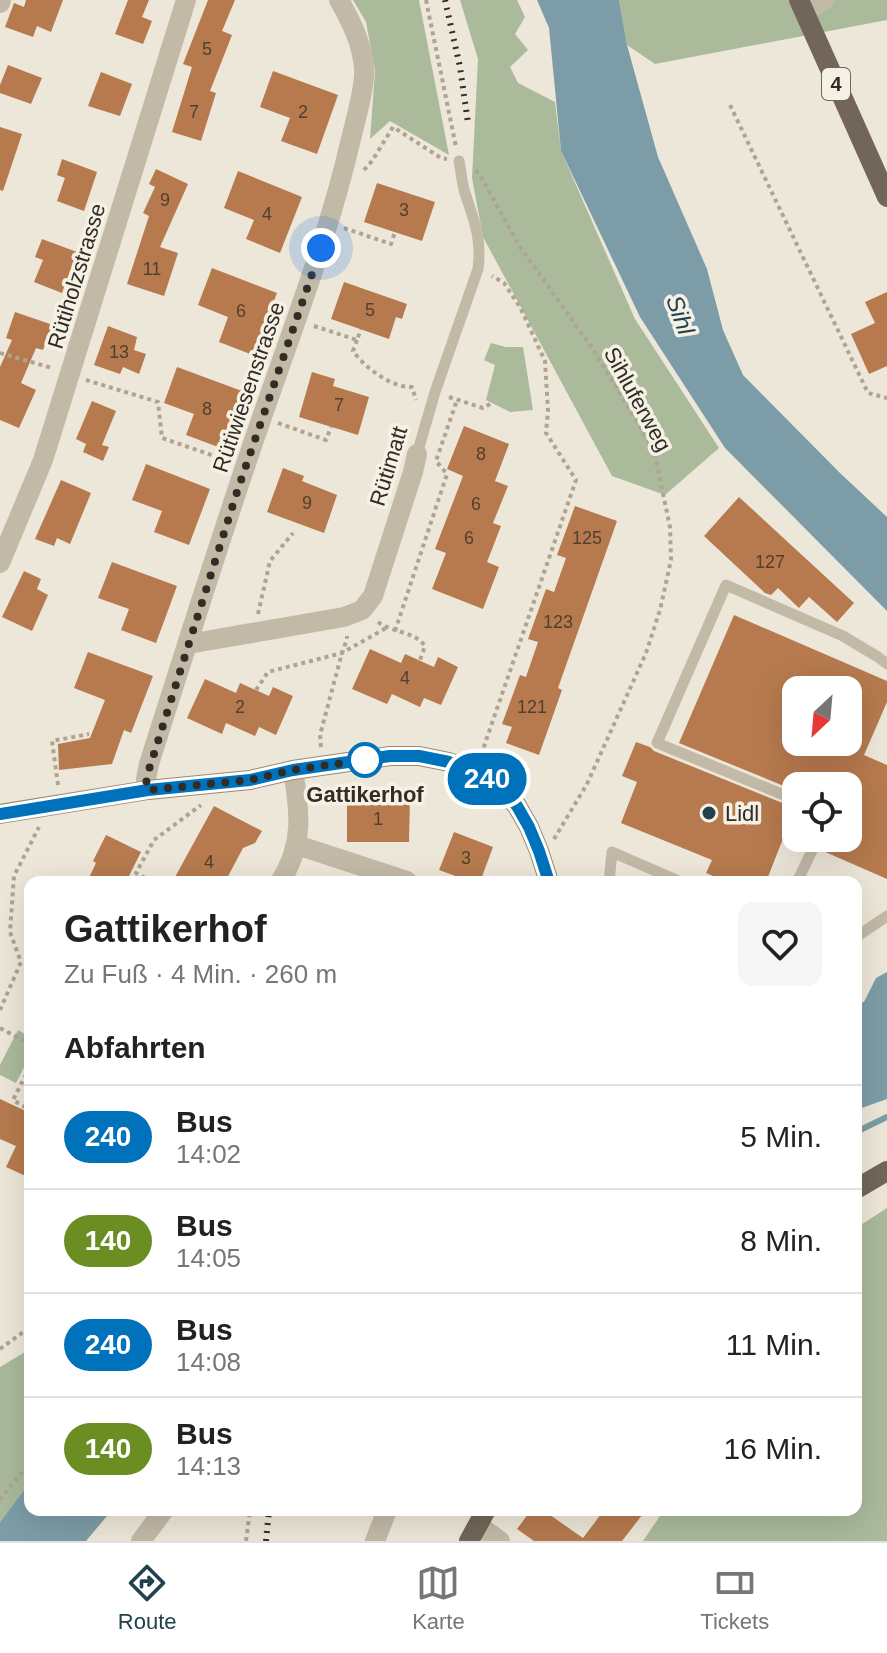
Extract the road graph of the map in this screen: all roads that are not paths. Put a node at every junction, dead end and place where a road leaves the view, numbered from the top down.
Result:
1 (186, 0) edge
2 (339, 0) edge
3 (824, 0) edge
4 (801, 6) edge
5 (459, 161) road end
6 (887, 197) edge
7 (417, 454) joint
8 (0, 563) edge
9 (188, 644) junction
10 (887, 664) edge
11 (293, 770) junction
12 (148, 790) junction
13 (782, 794) edge
14 (0, 814) edge
15 (297, 845) junction
16 (811, 852) edge
17 (283, 876) edge
18 (390, 876) edge
19 (547, 876) edge
20 (610, 876) edge
21 (667, 876) edge
22 (800, 876) edge
23 (887, 916) edge
24 (862, 933) edge
25 (887, 1171) edge
26 (862, 1186) edge
27 (160, 1516) edge
28 (385, 1516) edge
29 (478, 1525) edge
30 (141, 1541) edge
31 (375, 1541) edge
32 (500, 1541) edge

1 - 8 street, Rütiholzstrasse
2 - 9 street, Rütiwiesenstrasse
3 - 4 street
4 - 6 main road, 4
5 - 7 lane, Rütimatt
7 - 9 street, Rütimatt
9 - 12 street, Rütiwiesenstrasse
10 - 13 lane
11 - 12 main road
11 - 15 street
11 - 19 main road
12 - 14 main road
15 - 17 street
15 - 18 street
16 - 22 lane
20 - 21 lane
23 - 24 lane
25 - 26 main road
27 - 30 street
28 - 31 street
29 - 32 street

